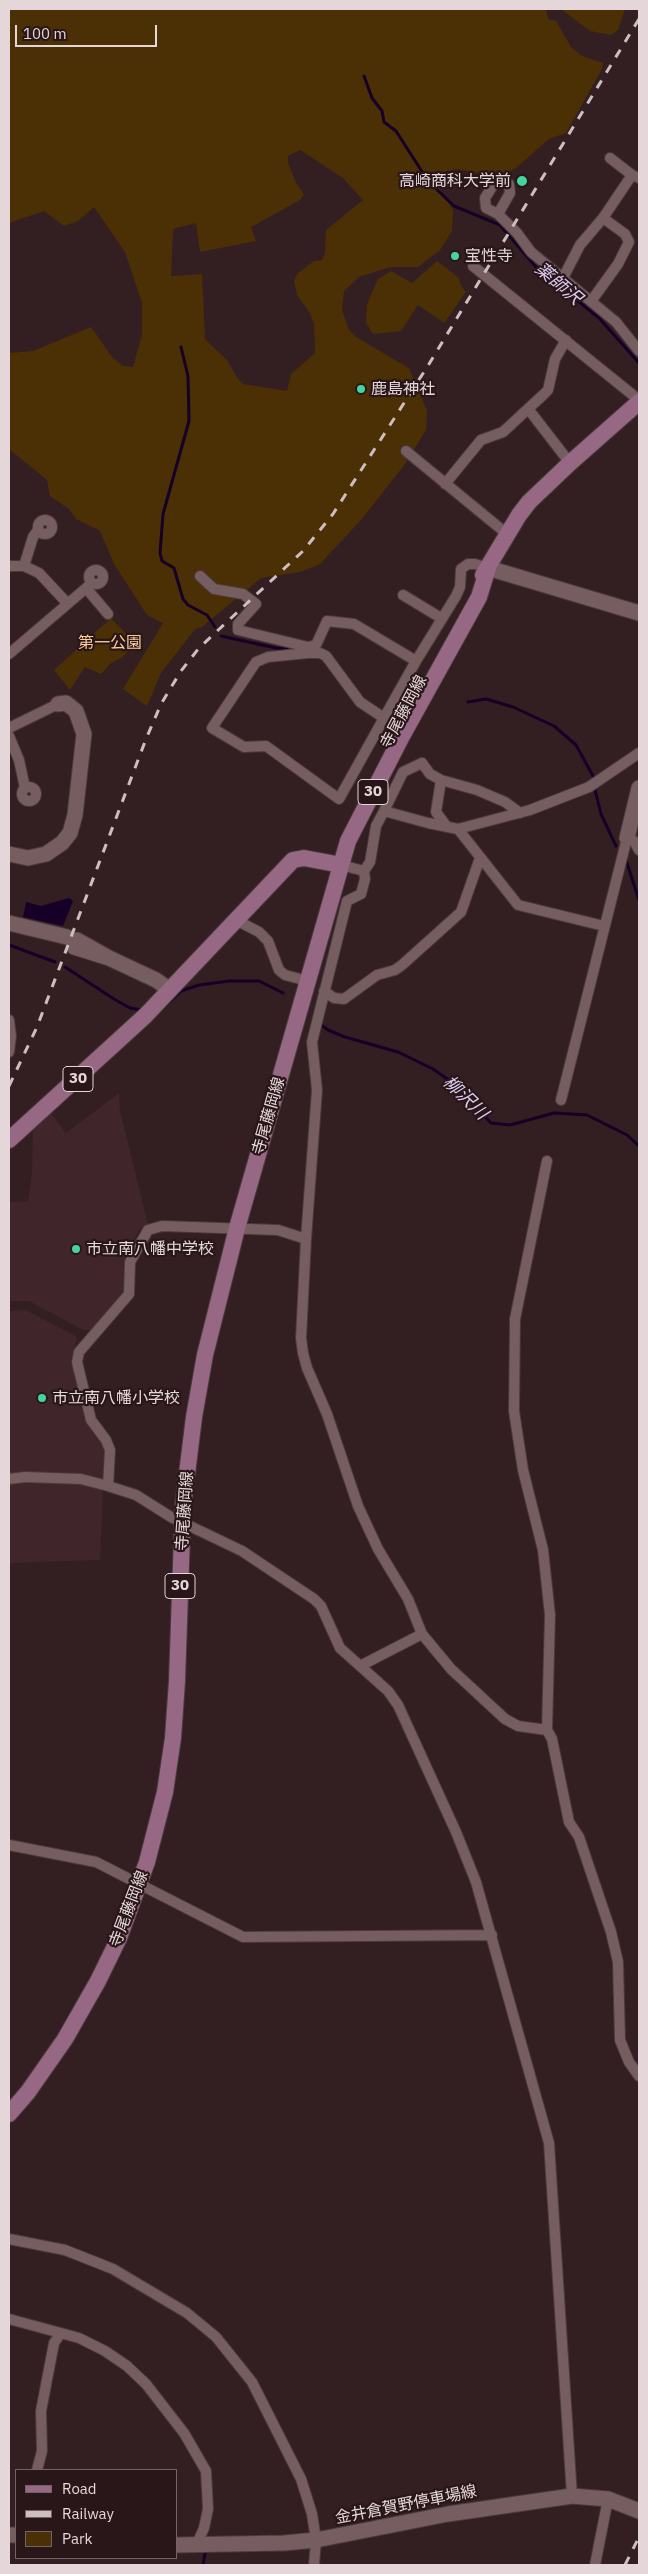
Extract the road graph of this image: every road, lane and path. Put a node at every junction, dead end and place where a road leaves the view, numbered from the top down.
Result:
1 (610, 158) dead end
2 (635, 176) edge
3 (498, 214) dead end
4 (603, 218) junction
5 (473, 266) dead end
6 (564, 278) junction
7 (592, 300) junction
8 (566, 340) junction
9 (639, 351) edge
10 (639, 401) edge
11 (529, 410) junction
12 (406, 451) dead end
13 (570, 463) junction
14 (445, 484) junction
15 (38, 530) dead end
16 (507, 534) junction
17 (9, 566) edge
18 (24, 566) junction
19 (488, 568) junction
20 (200, 576) dead end
21 (403, 595) dead end
22 (67, 603) junction
23 (639, 613) edge
24 (108, 614) dead end
25 (441, 618) junction
26 (308, 650) junction
27 (9, 654) edge
28 (416, 661) junction
29 (58, 704) joint
30 (384, 718) junction
31 (9, 728) edge
32 (9, 736) edge
33 (639, 753) edge
34 (441, 780) junction
35 (25, 788) dead end
36 (639, 788) edge
37 (384, 811) junction
38 (520, 813) junction
39 (447, 827) junction
40 (458, 829) junction
41 (627, 838) junction
42 (639, 850) edge
43 (9, 854) edge
44 (480, 858) junction
45 (337, 863) junction
46 (364, 871) junction
47 (236, 920) junction
48 (9, 923) edge
49 (604, 926) junction
50 (300, 979) junction
51 (170, 990) junction
52 (324, 991) junction
53 (9, 1020) edge
54 (293, 1030) junction
55 (9, 1052) edge
56 (561, 1100) dead end
57 (9, 1140) edge
58 (547, 1161) dead end
59 (237, 1228) junction
60 (306, 1239) junction
61 (9, 1479) edge
62 (108, 1486) junction
63 (182, 1522) junction
64 (422, 1634) junction
65 (360, 1666) junction
66 (547, 1730) junction
67 (9, 1845) edge
68 (139, 1884) junction
69 (492, 1934) junction
70 (639, 2076) edge
71 (9, 2114) edge
72 (9, 2239) edge
73 (9, 2319) edge
74 (61, 2333) junction
75 (37, 2469) edge
76 (572, 2496) junction
77 (608, 2499) junction
78 (639, 2510) edge
79 (316, 2540) junction
80 (178, 2545) edge
81 (196, 2546) junction
82 (314, 2565) edge
83 (595, 2565) edge

1 - 2 street
2 - 4 street
3 - 6 street
4 - 6 street
4 - 7 street
5 - 8 street
6 - 7 street
7 - 9 street
8 - 10 street
8 - 11 street
10 - 13 main road, 寺尾藤岡線 / 30
11 - 13 street
11 - 14 street
12 - 14 street
13 - 16 main road, 寺尾藤岡線 / 30
14 - 16 street
15 - 18 street
16 - 19 main road, 寺尾藤岡線 / 30
17 - 18 street
18 - 22 street
19 - 23 street
19 - 25 street
19 - 45 main road, 寺尾藤岡線 / 30
20 - 26 street
21 - 25 street
22 - 24 street
22 - 27 street
25 - 28 street
26 - 28 street
26 - 30 street
26 - 30 street
28 - 30 street
29 - 31 street
29 - 43 street
32 - 35 street
33 - 38 street
34 - 37 street
34 - 38 street
34 - 39 street
36 - 41 street
37 - 39 street
37 - 46 street
38 - 40 street
39 - 40 street
40 - 44 street
41 - 42 street
41 - 49 street
44 - 49 street
44 - 52 street
45 - 46 street
45 - 47 main road, 30
45 - 50 main road, 寺尾藤岡線 / 30
45 - 54 main road, 寺尾藤岡線 / 30
46 - 52 street
47 - 50 street
47 - 51 main road, 30
48 - 51 street
49 - 56 street
50 - 54 main road, 寺尾藤岡線 / 30
51 - 57 main road, 30
52 - 60 street
53 - 55 street
54 - 59 main road, 寺尾藤岡線 / 30
58 - 66 street
59 - 60 street
59 - 62 street
59 - 63 main road, 寺尾藤岡線 / 30
60 - 64 street
61 - 62 street
62 - 63 street
63 - 65 street
63 - 68 main road, 寺尾藤岡線 / 30
64 - 65 street
64 - 66 street
65 - 69 street
66 - 70 street
67 - 68 street
68 - 69 street
68 - 71 main road, 寺尾藤岡線 / 30
69 - 76 street
72 - 79 street
73 - 74 street
74 - 75 street
74 - 81 street
76 - 77 street, 金井倉賀野停車場線
76 - 79 street, 金井倉賀野停車場線
77 - 78 street, 金井倉賀野停車場線
77 - 83 street
79 - 81 street, 金井倉賀野停車場線
79 - 82 street
80 - 81 street, 金井倉賀野停車場線

